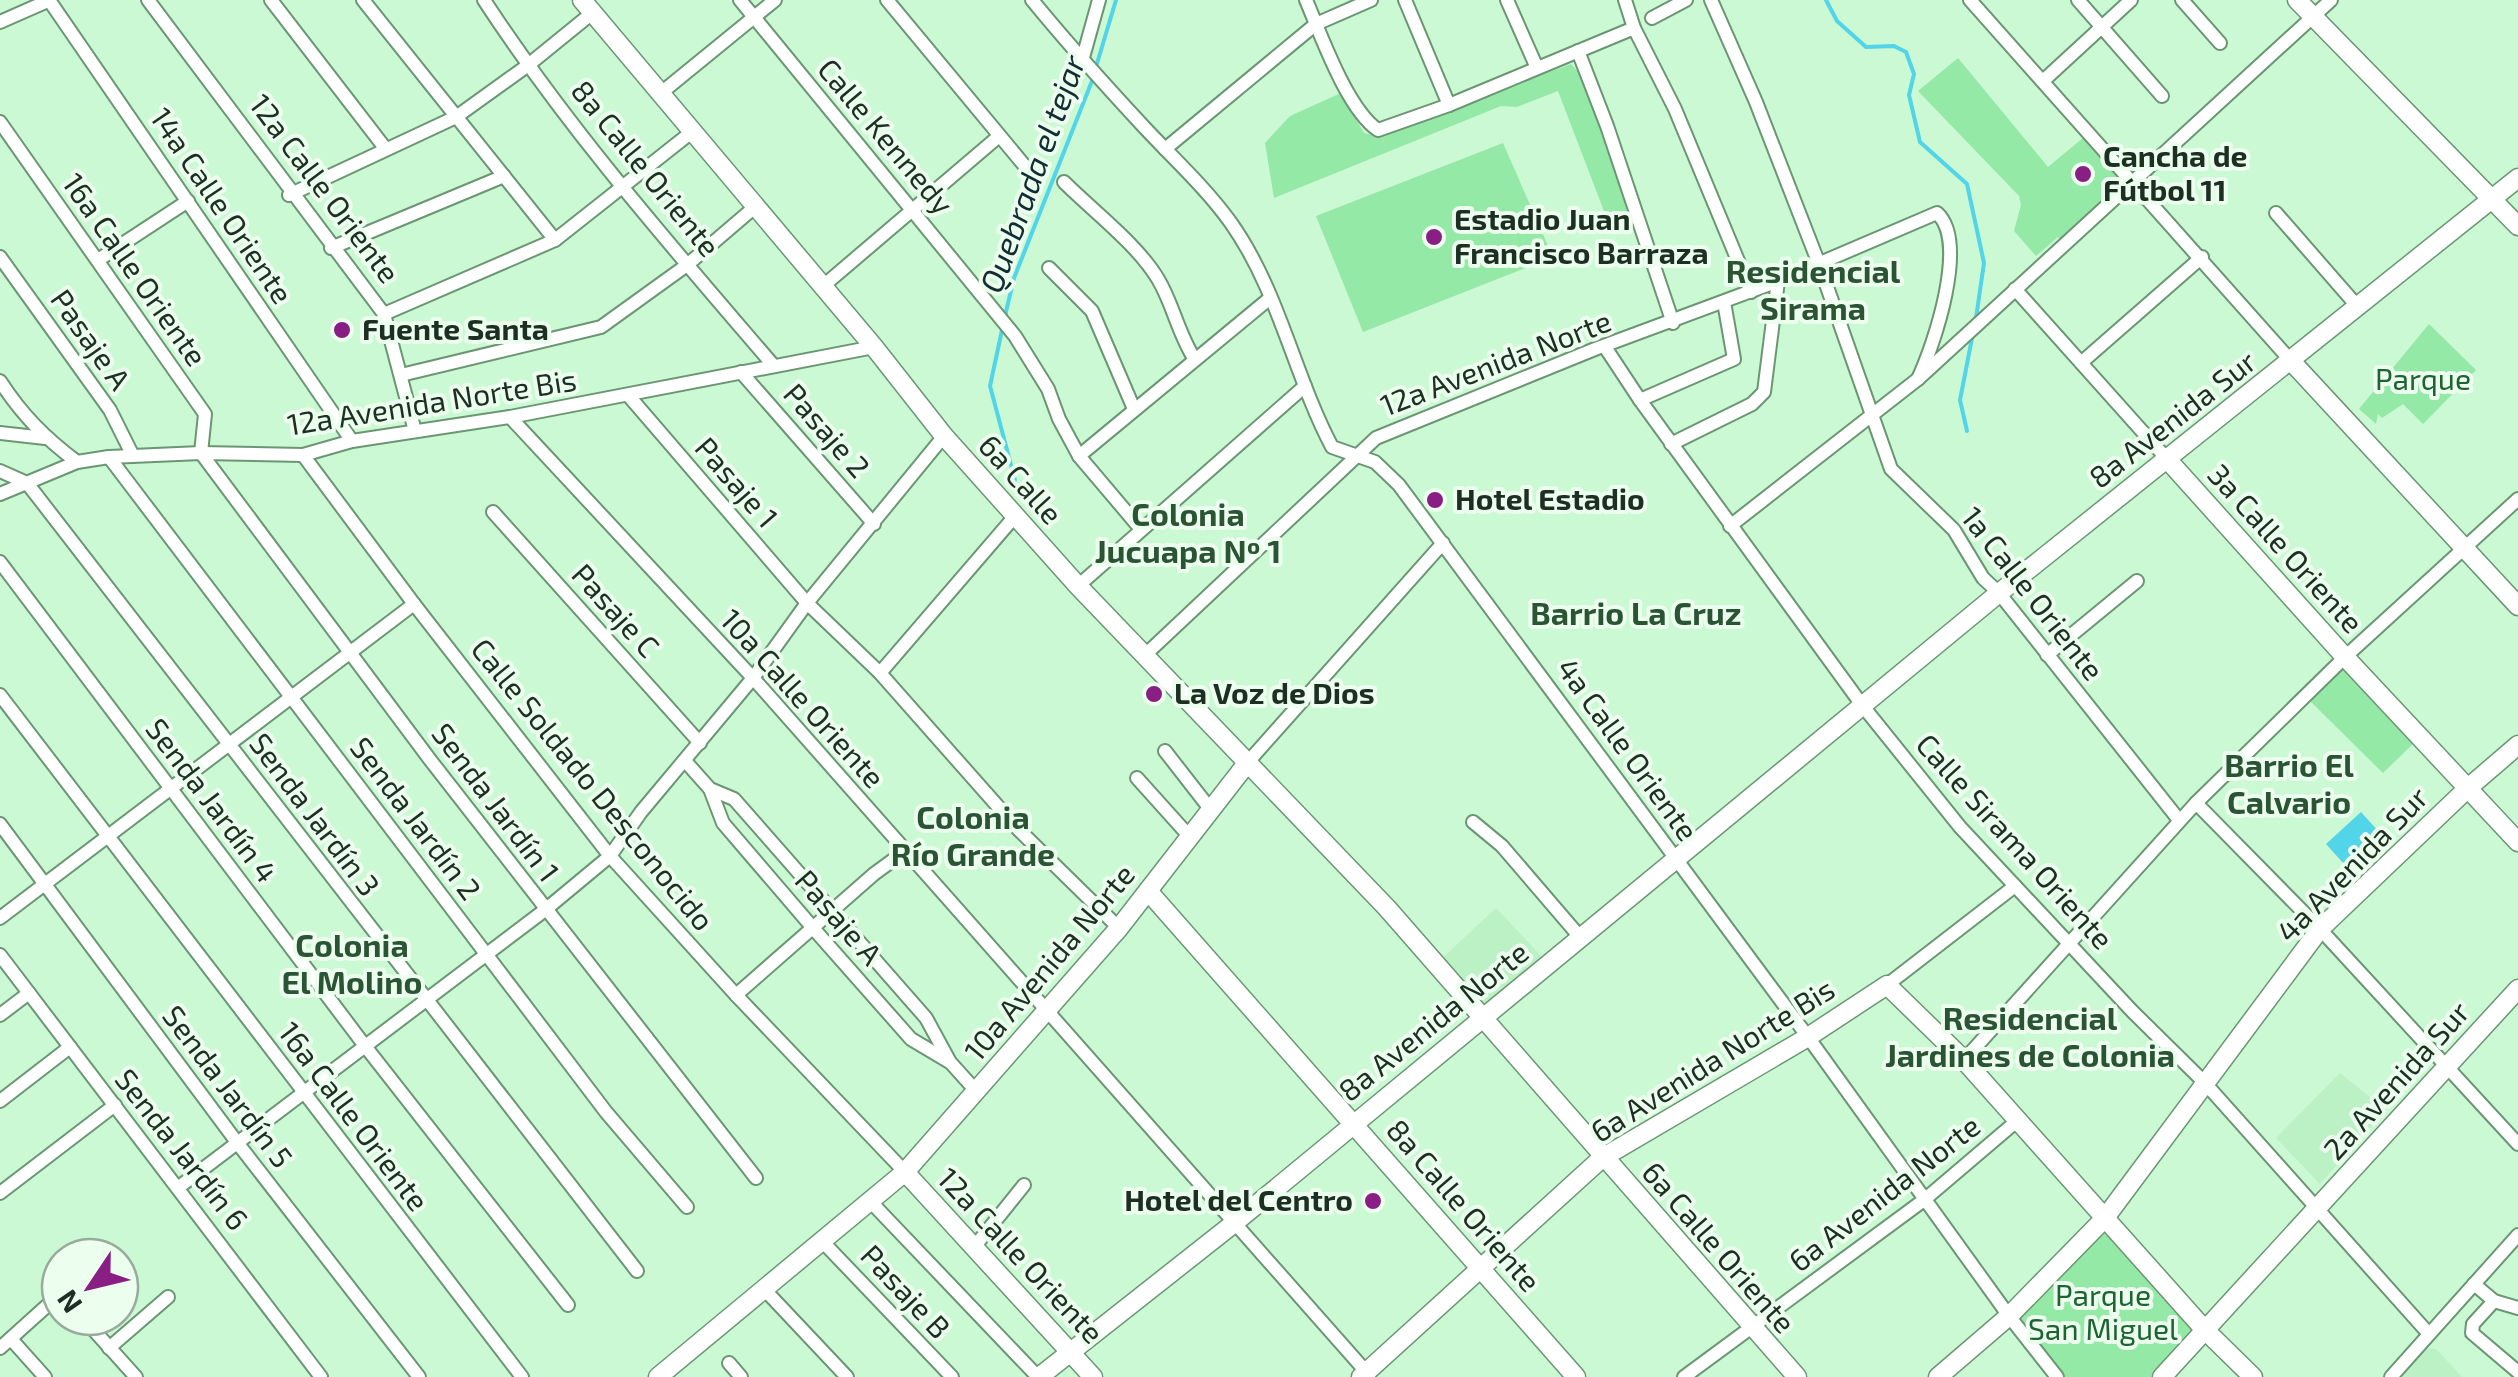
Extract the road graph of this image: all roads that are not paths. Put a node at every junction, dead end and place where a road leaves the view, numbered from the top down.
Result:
1 (49, 0) edge
2 (148, 0) edge
3 (271, 0) edge
4 (362, 0) edge
5 (484, 0) edge
6 (740, 0) edge
7 (775, 0) edge
8 (887, 0) edge
9 (1032, 0) edge
10 (1099, 0) edge
11 (1306, 0) edge
12 (1371, 0) edge
13 (1404, 0) edge
14 (1508, 0) edge
15 (1624, 0) edge
16 (1686, 0) edge
17 (1711, 0) edge
18 (1970, 0) edge
19 (2078, 0) edge
20 (2130, 0) edge
21 (2182, 0) edge
22 (2297, 0) edge
23 (2331, 0) edge
24 (586, 7) edge
25 (2314, 8) edge
26 (1652, 18) dead end
27 (755, 19) junction
28 (0, 22) edge
29 (1316, 24) junction
30 (2101, 26) junction
31 (1634, 28) junction
32 (2220, 44) dead end
33 (1578, 51) junction
34 (527, 66) junction
35 (1537, 68) junction
36 (1090, 70) junction
37 (2043, 80) junction
38 (660, 93) junction
39 (2162, 96) dead end
40 (1450, 105) junction
41 (456, 117) junction
42 (0, 122) edge
43 (693, 131) junction
44 (998, 137) junction
45 (6, 146) edge
46 (385, 148) junction
47 (1165, 149) junction
48 (1029, 171) dead end
49 (504, 176) junction
50 (2518, 178) edge
51 (2132, 181) junction
52 (1064, 182) dead end
53 (622, 186) junction
54 (290, 195) junction
55 (2490, 199) junction
56 (188, 201) junction
57 (756, 206) junction
58 (912, 208) junction
59 (2276, 212) dead end
60 (2518, 226) edge
61 (555, 240) junction
62 (331, 248) junction
63 (0, 256) edge
64 (2202, 256) junction
65 (98, 260) junction
66 (1819, 264) junction
67 (687, 265) junction
68 (1048, 268) dead end
69 (1778, 282) junction
70 (822, 287) junction
71 (2015, 289) junction
72 (1751, 292) junction
73 (1270, 298) junction
74 (1724, 302) junction
75 (2358, 307) junction
76 (384, 314) junction
77 (1673, 323) junction
78 (1605, 346) junction
79 (874, 347) junction
80 (1194, 358) junction
81 (2292, 361) junction
82 (2082, 362) junction
83 (773, 365) junction
84 (741, 372) junction
85 (401, 375) junction
86 (1918, 379) junction
87 (0, 381) edge
88 (1305, 386) junction
89 (628, 396) junction
90 (1640, 400) junction
91 (1134, 410) junction
92 (510, 417) junction
93 (1872, 417) junction
94 (415, 431) junction
95 (0, 433) edge
96 (944, 436) junction
97 (45, 438) junction
98 (352, 442) junction
99 (1671, 444) junction
100 (200, 453) junction
101 (303, 455) junction
102 (133, 456) junction
103 (1080, 456) junction
104 (1358, 456) junction
105 (108, 457) junction
106 (2168, 459) junction
107 (77, 462) junction
108 (0, 471) edge
109 (27, 483) junction
110 (0, 494) edge
111 (2518, 499) edge
112 (493, 512) dead end
113 (1016, 515) junction
114 (874, 524) junction
115 (1730, 526) junction
116 (1140, 528) junction
117 (1443, 543) junction
118 (2466, 546) junction
119 (0, 562) edge
120 (2138, 580) dead end
121 (1078, 586) junction
122 (1999, 593) junction
123 (806, 603) junction
124 (414, 604) junction
125 (2518, 606) edge
126 (350, 652) junction
127 (2048, 654) junction
128 (1144, 656) junction
129 (2345, 657) junction
130 (880, 673) junction
131 (753, 678) junction
132 (0, 695) edge
133 (291, 697) junction
134 (1862, 705) junction
135 (229, 744) junction
136 (700, 744) junction
137 (2518, 746) edge
138 (1165, 751) dead end
139 (686, 762) junction
140 (1248, 762) junction
141 (1137, 778) dead end
142 (2468, 788) junction
143 (710, 789) junction
144 (170, 790) junction
145 (2196, 804) junction
146 (1211, 810) junction
147 (2179, 820) junction
148 (1473, 822) dead end
149 (0, 824) edge
150 (106, 837) junction
151 (1190, 837) junction
152 (2518, 842) edge
153 (904, 852) junction
154 (610, 856) junction
155 (1676, 858) junction
156 (45, 884) junction
157 (2015, 886) junction
158 (1148, 891) junction
159 (545, 910) junction
160 (832, 911) junction
161 (0, 918) edge
162 (814, 928) junction
163 (1119, 928) junction
164 (2320, 930) junction
165 (1580, 938) junction
166 (2069, 943) junction
167 (485, 954) junction
168 (0, 956) edge
169 (1887, 985) junction
170 (2518, 989) edge
171 (29, 993) junction
172 (736, 995) junction
173 (425, 1001) junction
174 (1048, 1012) junction
175 (0, 1015) edge
176 (1482, 1020) junction
177 (1808, 1037) junction
178 (366, 1046) junction
179 (70, 1047) junction
180 (1964, 1060) junction
181 (950, 1062) junction
182 (2446, 1065) junction
183 (2204, 1082) junction
184 (977, 1092) junction
185 (304, 1093) junction
186 (0, 1100) edge
187 (114, 1105) junction
188 (2018, 1120) junction
189 (1354, 1124) junction
190 (2518, 1144) edge
191 (239, 1146) junction
192 (1602, 1158) junction
193 (905, 1172) junction
194 (756, 1178) dead end
195 (1024, 1185) dead end
196 (179, 1188) junction
197 (0, 1193) edge
198 (1924, 1200) junction
199 (870, 1202) junction
200 (686, 1208) dead end
201 (2317, 1210) junction
202 (2105, 1218) junction
203 (1232, 1224) junction
204 (2518, 1235) edge
205 (822, 1241) junction
206 (975, 1246) junction
207 (1482, 1269) junction
208 (636, 1271) dead end
209 (2474, 1284) junction
210 (764, 1289) junction
211 (168, 1297) dead end
212 (2494, 1301) junction
213 (568, 1305) dead end
214 (2518, 1308) edge
215 (40, 1312) edge
216 (2009, 1316) junction
217 (1750, 1328) junction
218 (2204, 1329) junction
219 (2430, 1334) junction
220 (99, 1337) edge
221 (6, 1343) edge
222 (109, 1348) junction
223 (1072, 1352) junction
224 (728, 1363) dead end
225 (2518, 1372) edge
226 (1366, 1375) edge
227 (45, 1377) edge
228 (136, 1377) edge
229 (321, 1377) edge
230 (419, 1377) edge
231 (522, 1377) edge
232 (658, 1377) edge
233 (741, 1377) edge
234 (847, 1377) edge
235 (952, 1377) edge
236 (1038, 1377) edge
237 (1093, 1377) edge
238 (1576, 1377) edge
239 (1684, 1377) edge
240 (1796, 1377) edge
241 (1938, 1377) edge
242 (2057, 1377) edge
243 (2162, 1377) edge
244 (2254, 1377) edge
245 (2391, 1377) edge

1 - 28 street
1 - 56 street, 14a Calle Oriente
2 - 54 street, 12a Calle Oriente
3 - 46 street
4 - 41 street
5 - 34 street, 8a Calle Oriente
6 - 27 street, Calle Kennedy
7 - 27 street
8 - 44 street
9 - 36 street, 4a Calle Oriente
10 - 36 street
11 - 29 street
12 - 29 street
13 - 40 street
14 - 35 street
15 - 31 street
16 - 26 street
17 - 66 street, 1a Calle Oriente
18 - 37 street
19 - 30 street
20 - 30 street
21 - 32 street
22 - 25 street
23 - 25 street
24 - 34 street
24 - 38 street, 6a Calle
25 - 51 street
25 - 55 street
27 - 38 street
27 - 58 street, Calle Kennedy
29 - 40 street
29 - 47 street
30 - 37 street
30 - 39 street
31 - 33 street
31 - 72 street
33 - 35 street
33 - 77 street
34 - 41 street
34 - 53 street, 8a Calle Oriente
35 - 40 street
36 - 47 street, 4a Calle Oriente
37 - 51 street
38 - 43 street, 6a Calle
41 - 46 street
41 - 49 street
42 - 45 street, 16a Calle Oriente
43 - 53 street
43 - 57 street, 6a Calle
44 - 48 street
44 - 58 street
45 - 65 street, 16a Calle Oriente
46 - 54 street
47 - 73 street, 4a Calle Oriente
49 - 61 street
49 - 62 street
50 - 55 street, 8a Avenida Sur
51 - 64 street
51 - 71 street
52 - 80 street
53 - 61 street
53 - 67 street, 8a Calle Oriente
54 - 62 street, 12a Calle Oriente
55 - 60 street
55 - 75 street, 8a Avenida Sur
56 - 65 street
56 - 98 street, 14a Calle Oriente
57 - 67 street
57 - 70 street, 6a Calle
58 - 70 street
58 - 103 street, Calle Kennedy
59 - 75 street
61 - 76 street
62 - 76 street, 12a Calle Oriente
63 - 102 street, Pasaje A
64 - 81 street
64 - 82 street
65 - 100 street, 16a Calle Oriente
66 - 69 street, 12a Avenida Norte
66 - 86 street, 12a Avenida Norte
66 - 93 street, 1a Calle Oriente
67 - 83 street, 8a Calle Oriente
67 - 85 street
68 - 91 street
69 - 72 street, 12a Avenida Norte
69 - 99 street
70 - 79 street, 6a Calle
71 - 82 street, 3a Calle Oriente
71 - 86 street
72 - 74 street, 12a Avenida Norte
73 - 80 street
73 - 88 street, 4a Calle Oriente
74 - 77 street, 12a Avenida Norte
74 - 90 street
75 - 81 street, 8a Avenida Sur
76 - 85 street, 12a Calle Oriente
77 - 78 street, 12a Avenida Norte
78 - 90 street, Calle Sirama Oriente
78 - 104 street, 12a Avenida Norte
79 - 83 street, 12a Avenida Norte Bis
79 - 96 street, 6a Calle
80 - 91 street
81 - 106 street, 8a Avenida Sur
81 - 118 street
82 - 106 street, 3a Calle Oriente
83 - 84 street, 12a Avenida Norte Bis
84 - 89 street, 12a Avenida Norte Bis
84 - 114 street, Pasaje 2
85 - 94 street, 12a Calle Oriente
86 - 93 street
87 - 97 street
88 - 104 street, 4a Calle Oriente
88 - 116 street
89 - 92 street, 12a Avenida Norte Bis
89 - 123 street, Pasaje 1
90 - 99 street, Calle Sirama Oriente
91 - 103 street
92 - 94 street, 12a Avenida Norte Bis
92 - 131 street, 10a Calle Oriente
93 - 115 street
93 - 122 street, 1a Calle Oriente
94 - 98 street, 12a Avenida Norte Bis
95 - 97 street
96 - 113 street, 6a Calle
96 - 114 street
97 - 107 street
98 - 101 street, 12a Avenida Norte Bis
99 - 115 street, Calle Sirama Oriente
100 - 101 street, 12a Avenida Norte Bis
100 - 102 street, 12a Avenida Norte Bis
100 - 126 street, Senda Jardín 1
101 - 124 street, Calle Soldado Desconocido
102 - 105 street, 12a Avenida Norte Bis
103 - 116 street, Calle Kennedy
104 - 117 street, 4a Calle Oriente
104 - 128 street, 12a Avenida Norte
105 - 107 street, 12a Avenida Norte Bis
105 - 133 street, Senda Jardín 2
106 - 122 street, 8a Avenida Sur
106 - 129 street, 3a Calle Oriente
107 - 109 street, 12a Avenida Norte Bis
108 - 109 street
109 - 110 street, 12a Avenida Norte Bis
109 - 135 street, Senda Jardín 3
111 - 118 street
112 - 136 street, Pasaje C
113 - 121 street, 6a Calle
113 - 130 street
114 - 123 street
115 - 134 street, Calle Sirama Oriente
116 - 121 street
117 - 140 street, 10a Avenida Norte
117 - 155 street, 4a Calle Oriente
118 - 125 street
118 - 129 street
119 - 144 street, Senda Jardín 4
120 - 127 street
121 - 128 street, 6a Calle
122 - 127 street, 1a Calle Oriente
122 - 134 street, 8a Avenida Sur
123 - 130 street
123 - 131 street
124 - 126 street
124 - 154 street, Calle Soldado Desconocido
126 - 133 street
126 - 159 street, Senda Jardín 1
127 - 147 street, 1a Calle Oriente
128 - 140 street, 6a Calle
129 - 142 street, 3a Calle Oriente
129 - 145 street
130 - 163 street
131 - 136 street
131 - 153 street, 10a Calle Oriente
132 - 150 street, 16a Calle Oriente
133 - 135 street
133 - 167 street, Senda Jardín 2
134 - 155 street, 8a Avenida Norte
134 - 157 street, Calle Sirama Oriente
135 - 144 street
135 - 173 street, Senda Jardín 3
136 - 139 street
137 - 142 street, 4a Avenida Sur
138 - 146 street
139 - 143 street
139 - 154 street
140 - 146 street, 10a Avenida Norte
140 - 176 street, 6a Calle
141 - 151 street
142 - 152 street, 3a Calle Oriente
142 - 164 street, 4a Avenida Sur
143 - 160 street
143 - 162 street, Pasaje A
144 - 150 street
144 - 178 street, Senda Jardín 4
145 - 147 street
145 - 164 street
146 - 151 street, 10a Avenida Norte
147 - 166 street
148 - 165 street
149 - 156 street, Senda Jardín 5
150 - 156 street
150 - 185 street, 16a Calle Oriente
151 - 158 street, 10a Avenida Norte
153 - 160 street
153 - 174 street, 10a Calle Oriente
154 - 159 street
154 - 172 street, Calle Soldado Desconocido
155 - 165 street, 8a Avenida Norte
155 - 177 street, 4a Calle Oriente
156 - 161 street
156 - 191 street, Senda Jardín 5
157 - 166 street, Calle Sirama Oriente
157 - 169 street, 6a Avenida Norte Bis
158 - 163 street, 10a Avenida Norte
158 - 189 street, 8a Calle Oriente
159 - 167 street
159 - 194 street, Senda Jardín 1
160 - 162 street
160 - 181 street
162 - 172 street
162 - 181 street, Pasaje A
163 - 174 street, 10a Avenida Norte
164 - 182 street
164 - 183 street, 4a Avenida Sur
165 - 176 street, 8a Avenida Norte
166 - 180 street
166 - 183 street, Calle Sirama Oriente
167 - 173 street
167 - 200 street, Senda Jardín 2
168 - 171 street, Senda Jardín 6
169 - 177 street, 6a Avenida Norte Bis
169 - 180 street
170 - 182 street, 2a Avenida Sur
171 - 175 street
171 - 179 street, Senda Jardín 6
172 - 193 street, Calle Soldado Desconocido
173 - 178 street
173 - 208 street, Senda Jardín 3
174 - 184 street, 10a Avenida Norte
174 - 203 street, 10a Calle Oriente
176 - 189 street, 8a Avenida Norte
176 - 192 street, 6a Calle Oriente
177 - 192 street, 6a Avenida Norte Bis
177 - 198 street, 4a Calle Oriente
178 - 185 street
178 - 213 street, Senda Jardín 4
179 - 186 street
179 - 187 street, Senda Jardín 6
180 - 188 street
181 - 184 street
182 - 190 street
182 - 201 street, 2a Avenida Sur
183 - 201 street, Calle Sirama Oriente
183 - 202 street, 4a Avenida Sur
184 - 193 street, 10a Avenida Norte
185 - 191 street
185 - 231 street, 16a Calle Oriente
187 - 196 street, Senda Jardín 6
187 - 197 street
188 - 198 street, 6a Avenida Norte
188 - 202 street
189 - 203 street, 8a Avenida Norte
189 - 207 street, 8a Calle Oriente
191 - 196 street
191 - 230 street, Senda Jardín 5
192 - 207 street, 6a Avenida Norte Bis
192 - 217 street, 6a Calle Oriente
193 - 199 street, 10a Avenida Norte
193 - 206 street, 12a Calle Oriente
195 - 206 street
196 - 229 street, Senda Jardín 6
198 - 216 street, 4a Calle Oriente
198 - 217 street, 6a Avenida Norte
199 - 205 street, 10a Avenida Norte
199 - 236 street
201 - 218 street, 2a Avenida Sur
201 - 219 street, Calle Sirama Oriente
202 - 216 street, 4a Avenida Sur
202 - 218 street
203 - 223 street, 8a Avenida Norte
203 - 226 street, 10a Calle Oriente
204 - 209 street
205 - 210 street, 10a Avenida Norte
205 - 235 street, Pasaje B
206 - 223 street, 12a Calle Oriente
207 - 226 street, 6a Avenida Norte Bis
207 - 238 street, 8a Calle Oriente
209 - 212 street
209 - 219 street
210 - 232 street, 10a Avenida Norte
210 - 234 street
211 - 222 street
212 - 214 street
212 - 225 street
215 - 221 street
216 - 241 street, 4a Avenida Sur
216 - 242 street, 4a Calle Oriente
217 - 239 street, 6a Avenida Norte
217 - 240 street, 6a Calle Oriente
218 - 243 street, 2a Avenida Sur
218 - 244 street
219 - 245 street
220 - 222 street
221 - 227 street
222 - 228 street
223 - 236 street, 8a Avenida Norte
223 - 237 street, 12a Calle Oriente
224 - 233 street

